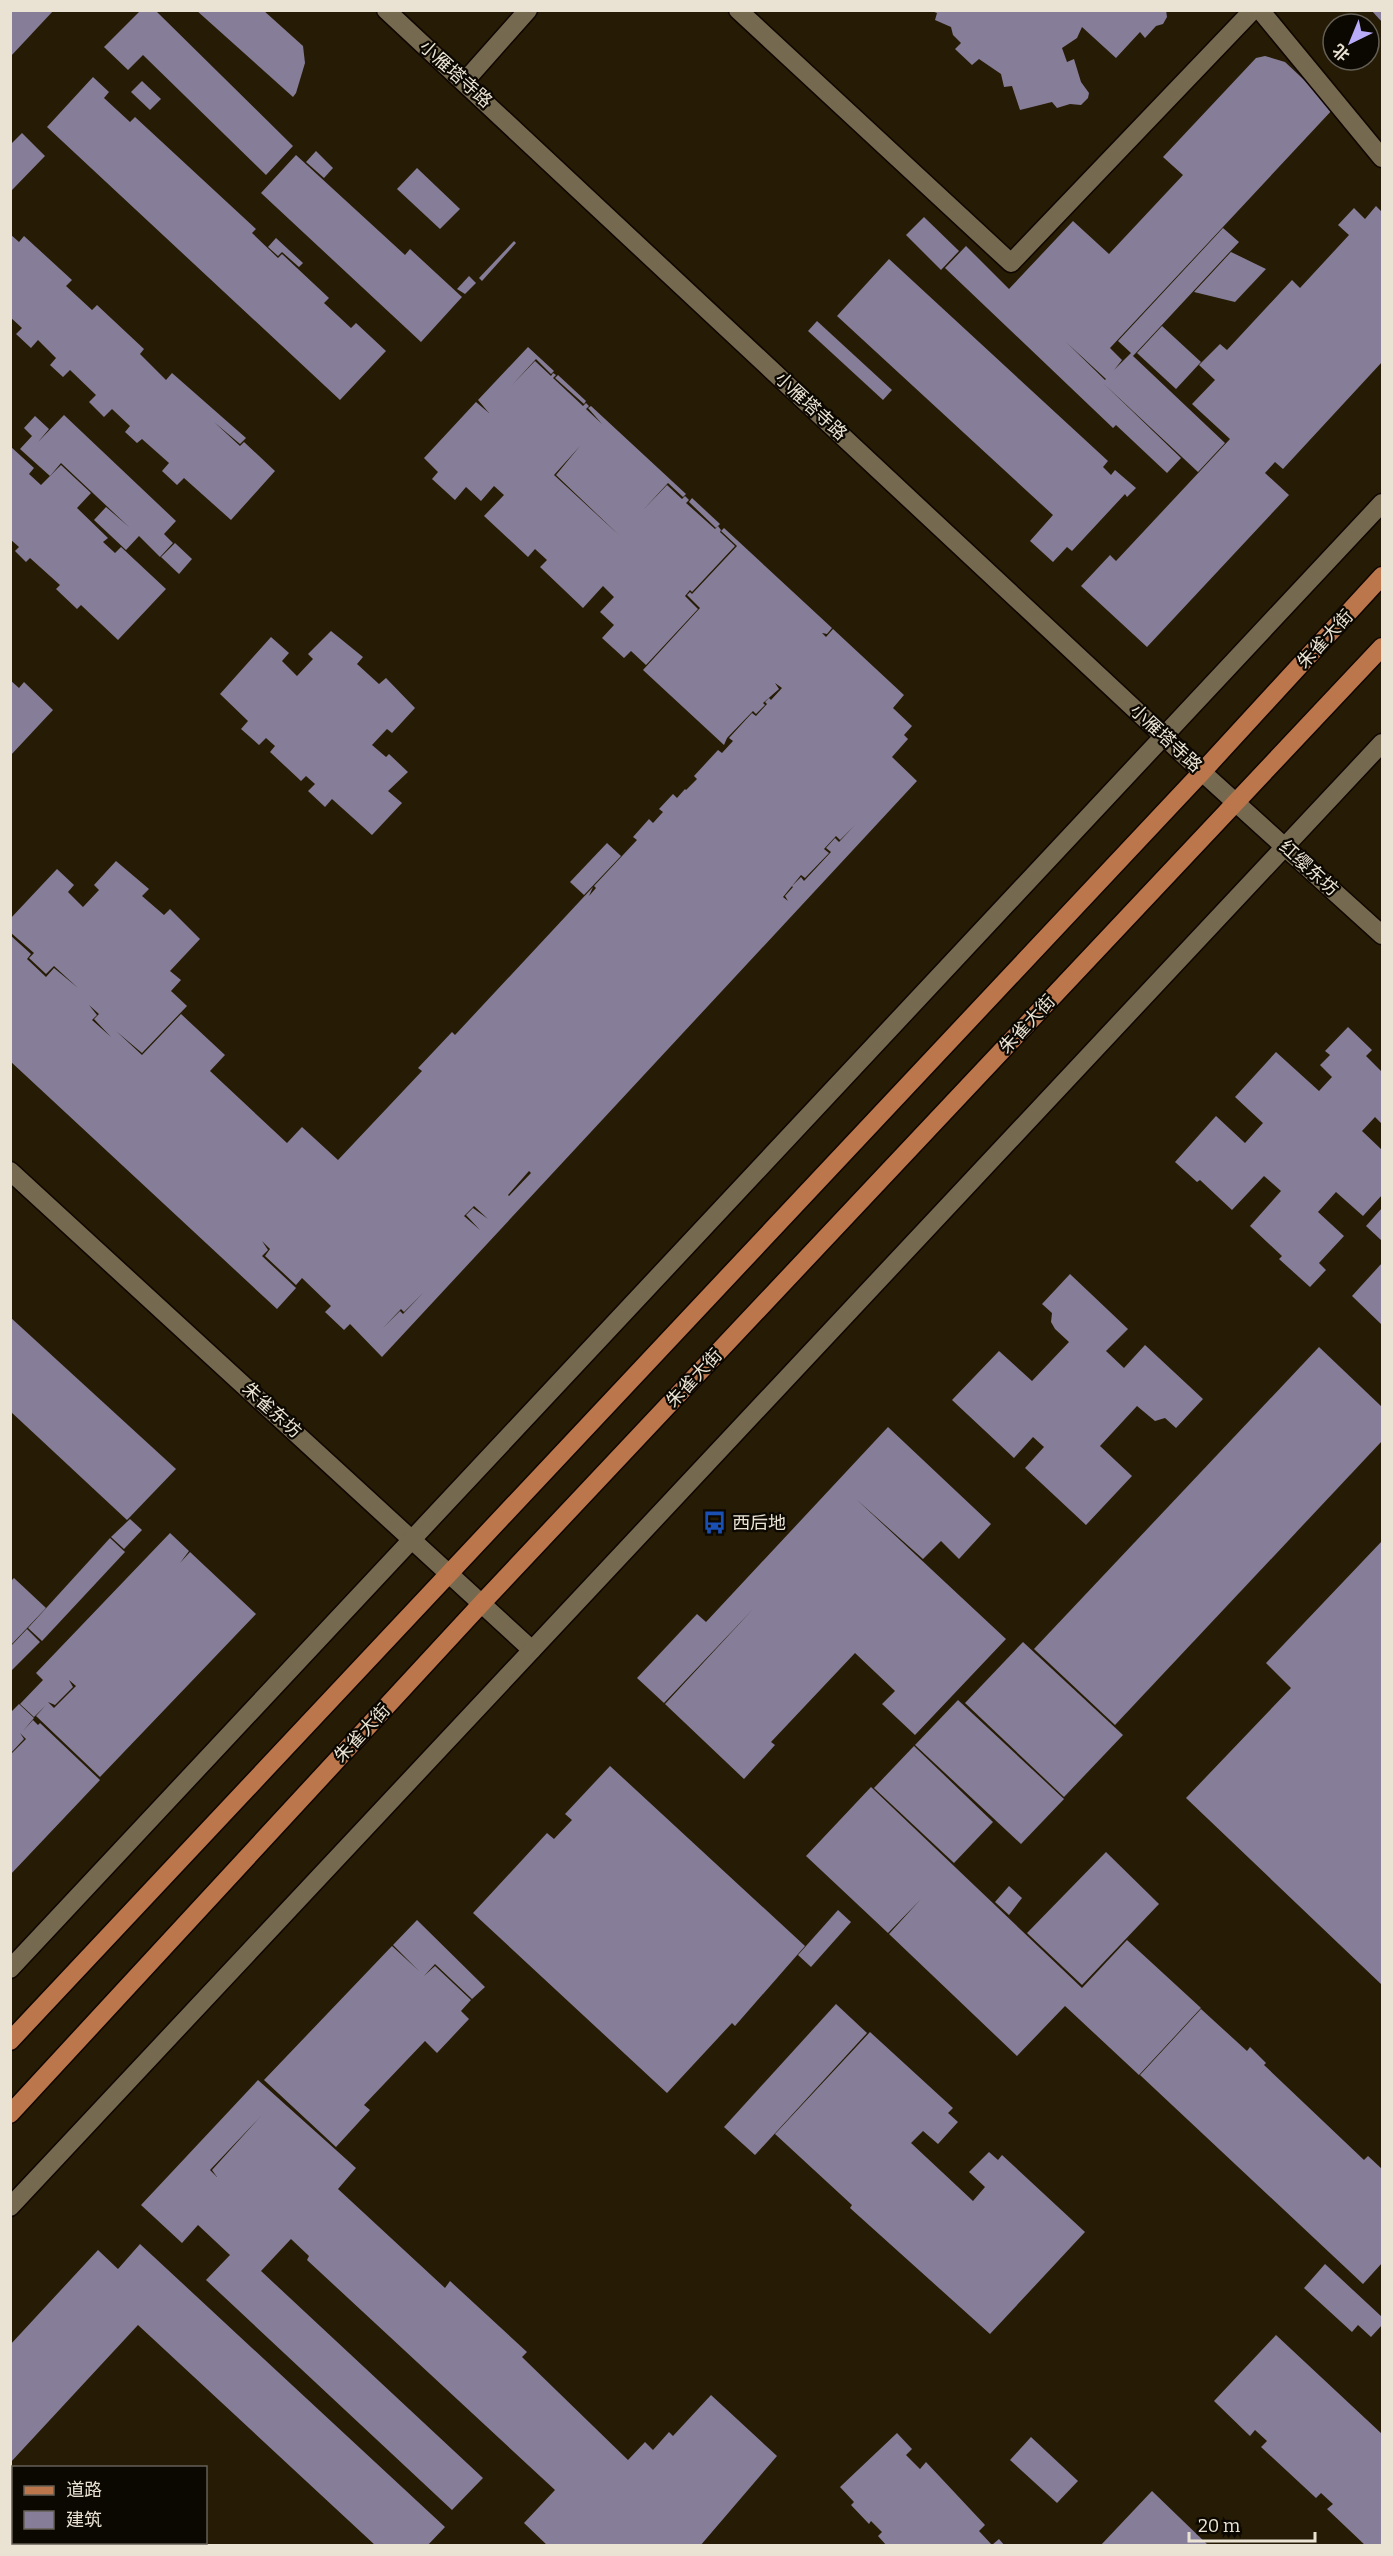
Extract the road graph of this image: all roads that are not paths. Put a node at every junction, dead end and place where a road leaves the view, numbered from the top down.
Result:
1 (387, 10) edge
2 (528, 10) edge
3 (738, 10) edge
4 (1253, 10) edge
5 (1260, 10) edge
6 (465, 81) junction
7 (1383, 158) edge
8 (1383, 503) edge
9 (1383, 576) edge
10 (1383, 647) edge
11 (1164, 736) junction
12 (1383, 743) edge
13 (1202, 772) junction
14 (1236, 802) junction
15 (1286, 847) junction
16 (1383, 935) edge
17 (10, 1171) edge
18 (412, 1539) junction
19 (448, 1572) junction
20 (482, 1603) junction
21 (532, 1650) junction
22 (10, 1969) edge
23 (10, 2041) edge
24 (10, 2114) edge
25 (10, 2207) edge

1 - 6 street, 小雁塔寺路
2 - 6 street
3 - 4 street
5 - 7 street
6 - 11 street, 小雁塔寺路
8 - 11 street
9 - 13 main road, 朱雀大街
10 - 14 main road, 朱雀大街
11 - 13 street, 小雁塔寺路
11 - 18 street
12 - 15 street
13 - 14 street, 小雁塔寺路
13 - 19 main road, 朱雀大街
14 - 15 street, 红缨东坊
14 - 20 main road, 朱雀大街
15 - 16 street, 红缨东坊
15 - 21 street
17 - 18 street, 朱雀东坊
18 - 19 street, 朱雀东坊
18 - 22 street
19 - 20 street, 朱雀东坊
19 - 23 main road, 朱雀大街
20 - 21 street, 朱雀东坊
20 - 24 main road, 朱雀大街
21 - 25 street

